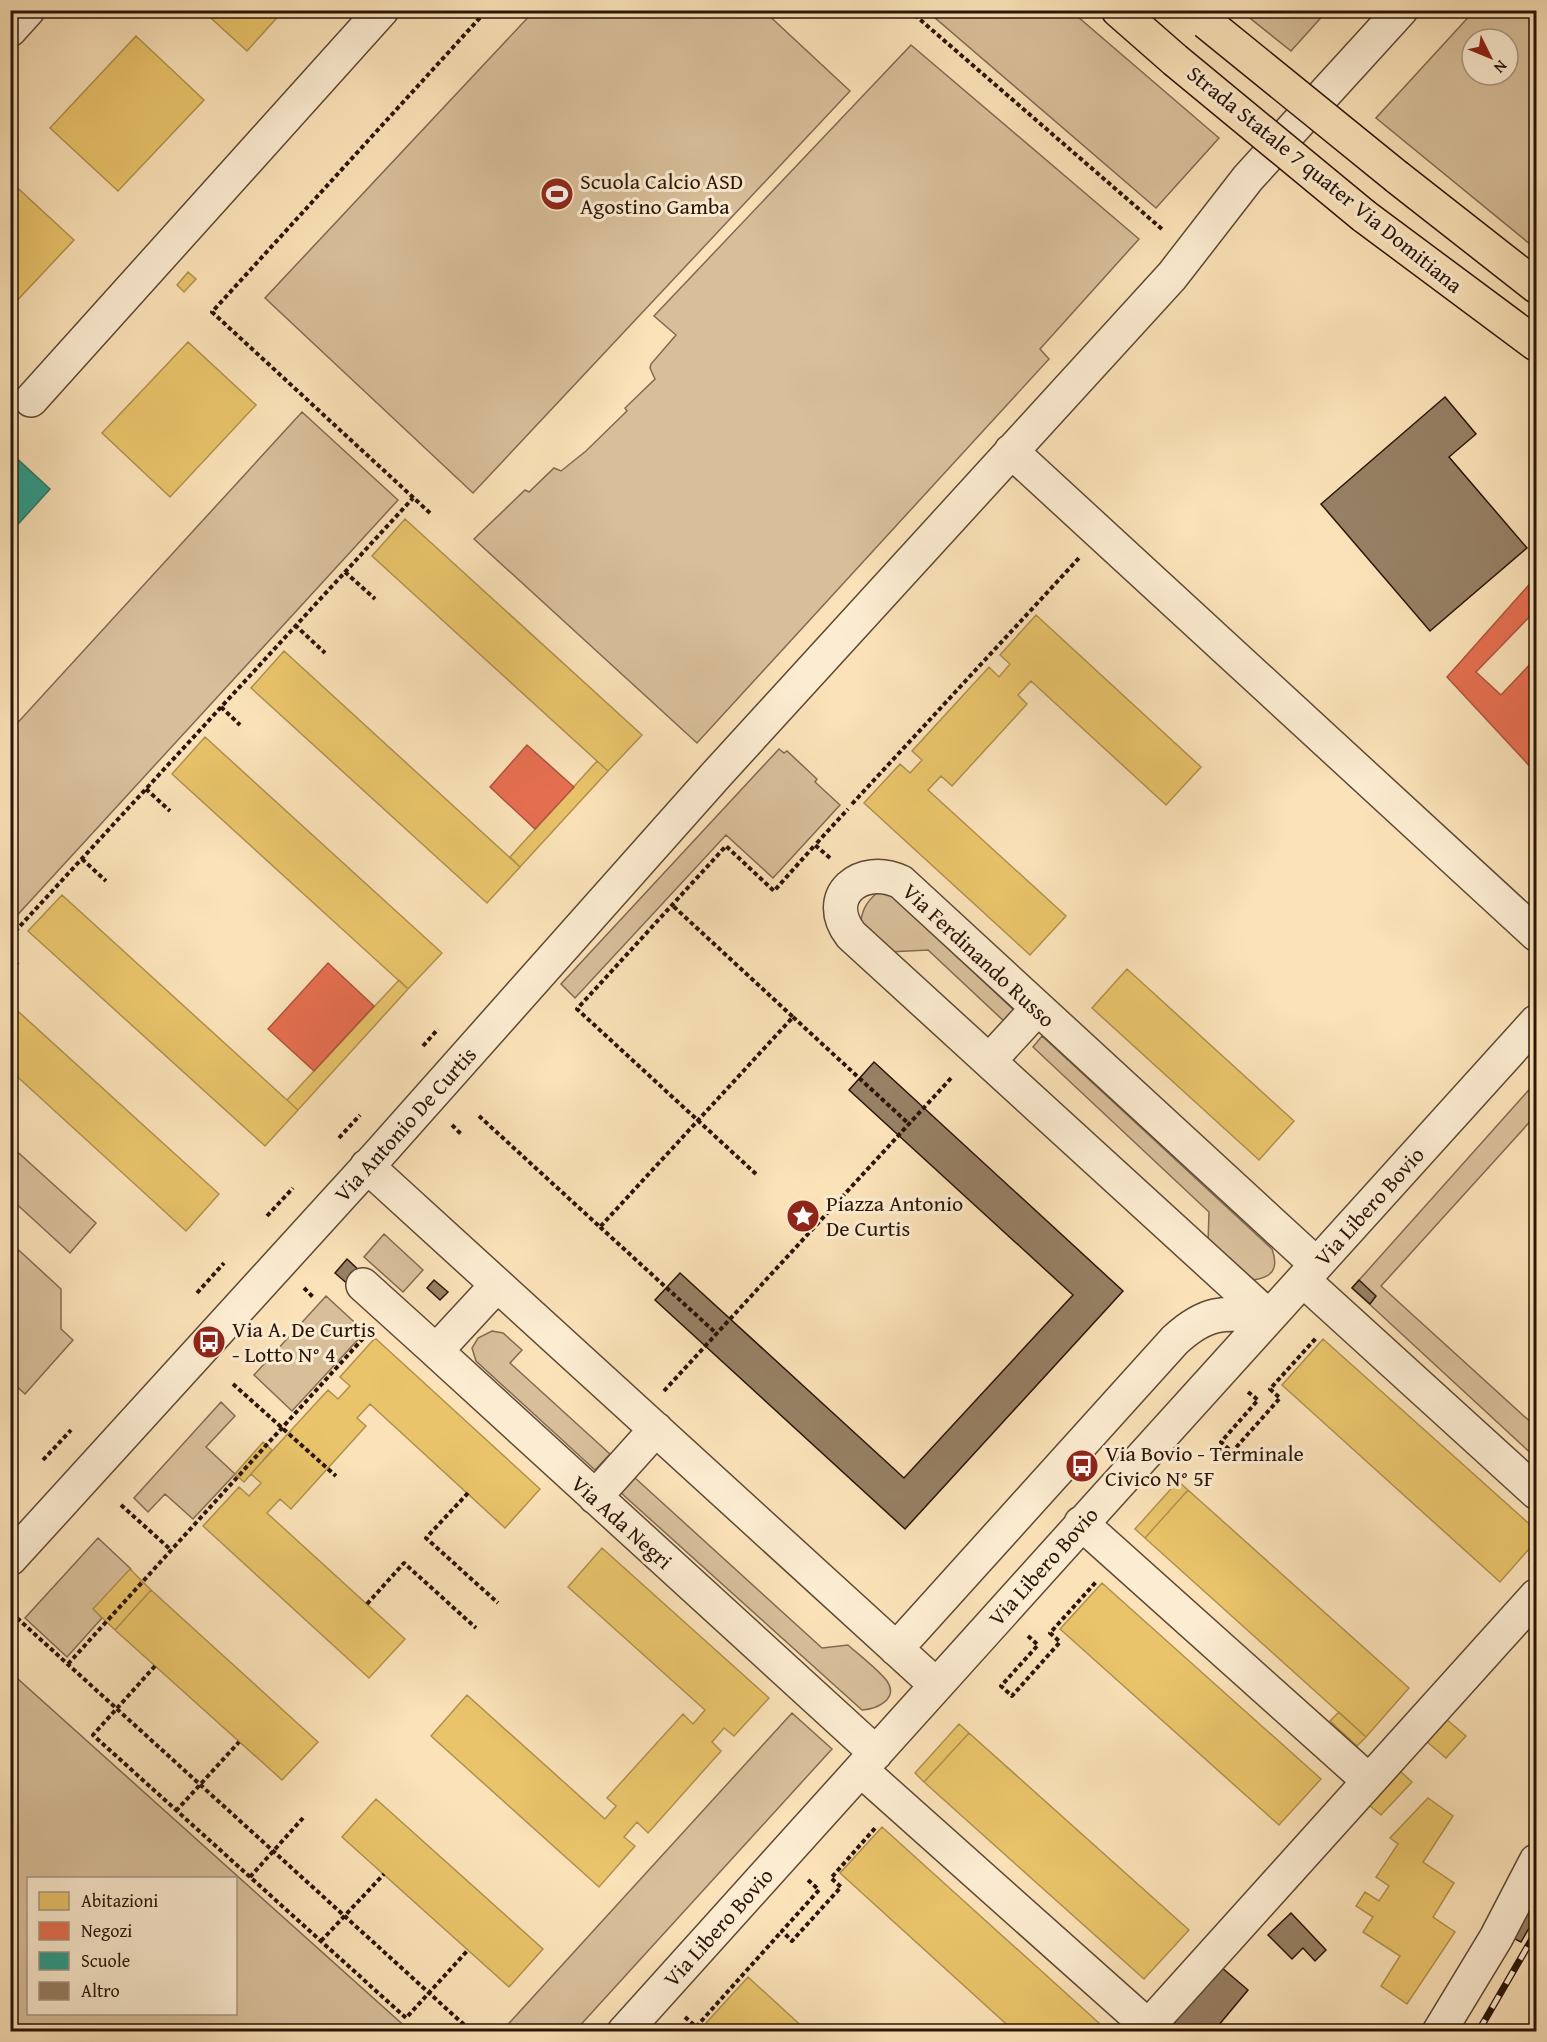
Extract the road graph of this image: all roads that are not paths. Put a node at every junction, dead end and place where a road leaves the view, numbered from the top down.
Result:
1 (28, 10) edge
2 (382, 10) edge
3 (1118, 10) edge
4 (1401, 10) edge
5 (1199, 16) edge
6 (10, 30) edge
7 (1536, 286) edge
8 (1536, 344) edge
9 (31, 400) dead end
10 (1011, 451) junction
11 (1536, 934) edge
12 (1038, 1009) junction
13 (1536, 1022) edge
14 (984, 1055) junction
15 (368, 1166) junction
16 (1309, 1272) junction
17 (363, 1285) dead end
18 (497, 1285) junction
19 (1269, 1317) junction
20 (436, 1351) junction
21 (649, 1422) junction
22 (1536, 1492) edge
23 (595, 1497) junction
24 (1082, 1523) junction
25 (10, 1559) edge
26 (1536, 1596) edge
27 (896, 1649) junction
28 (936, 1685) junction
29 (868, 1762) junction
30 (1369, 1781) junction
31 (1536, 1861) edge
32 (652, 2023) edge
33 (1145, 2029) edge
34 (1439, 2031) edge

1 - 6 street
2 - 9 street
3 - 8 highway, Strada Statale 7 quater Via Domitiana, bridge
4 - 10 street, Via Antonio De Curtis
5 - 7 highway, Strada Statale 7 quater Via Domitiana, bridge
10 - 11 street
10 - 15 street, Via Antonio De Curtis
12 - 14 street
12 - 14 street, Via Ferdinando Russo
12 - 16 street, Via Ferdinando Russo
13 - 16 street, Via Libero Bovio
14 - 19 street
15 - 18 street
15 - 25 street, Via Antonio De Curtis
16 - 19 street, Via Libero Bovio
16 - 22 street, Via Ferdinando Russo
17 - 20 street, Via Ada Negri
18 - 20 street
18 - 21 street
19 - 24 street, Via Libero Bovio
19 - 27 street
20 - 23 street, Via Ada Negri
21 - 23 street
21 - 27 street
23 - 29 street, Via Ada Negri
24 - 28 street, Via Libero Bovio
24 - 30 street
26 - 30 street
27 - 28 street
28 - 29 street, Via Libero Bovio
29 - 32 street, Via Libero Bovio
29 - 33 street, Via Ada Negri
30 - 33 street
31 - 34 street

